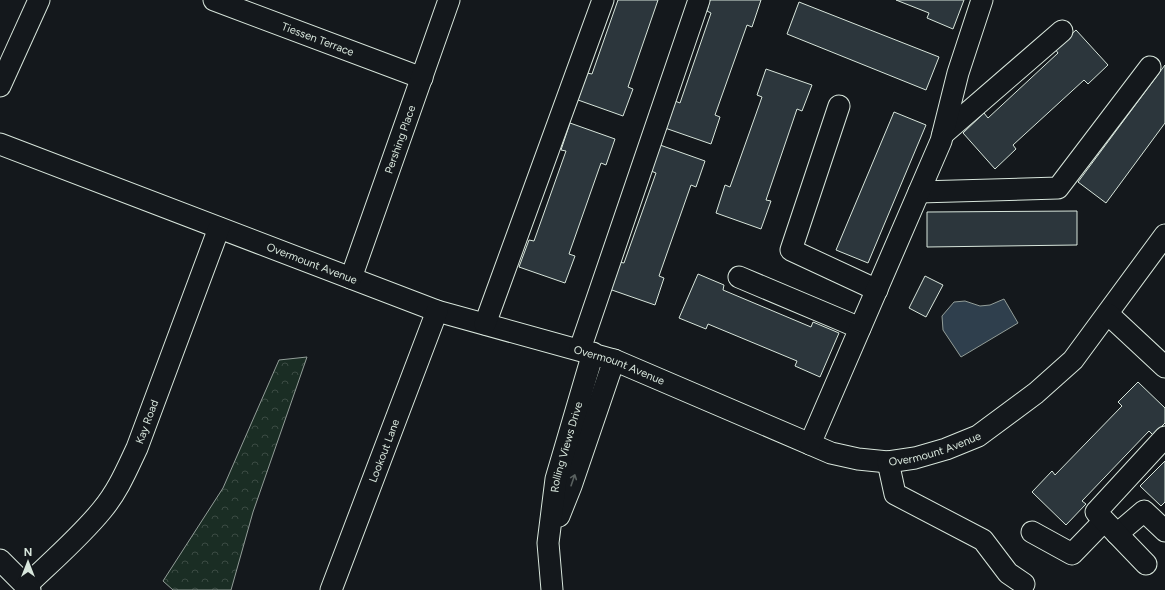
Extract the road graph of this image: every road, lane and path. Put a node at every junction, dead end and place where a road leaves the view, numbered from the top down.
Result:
1 (39, 0) edge
2 (214, 0) edge
3 (449, 0) edge
4 (604, 0) edge
5 (699, 0) edge
6 (982, 0) edge
7 (1062, 31) dead end
8 (1150, 67) dead end
9 (422, 78) junction
10 (0, 86) edge
11 (839, 106) dead end
12 (943, 134) junction
13 (0, 144) edge
14 (919, 192) junction
15 (219, 228) junction
16 (1165, 235) edge
17 (739, 277) dead end
18 (351, 278) junction
19 (877, 290) junction
20 (437, 311) junction
21 (1108, 314) junction
22 (485, 324) junction
23 (860, 328) junction
24 (586, 351) junction
25 (614, 360) junction
26 (1165, 367) edge
27 (1165, 437) edge
28 (810, 444) junction
29 (888, 462) junction
30 (1111, 527) junction
31 (1165, 531) edge
32 (1032, 532) dead end
33 (548, 543) junction
34 (0, 560) edge
35 (1146, 564) dead end
36 (28, 588) edge
37 (1027, 588) edge
38 (331, 590) edge
39 (552, 590) edge

1 - 10 street
2 - 9 street, Tiessen Terrace
3 - 9 street, Pershing Place
4 - 22 street
5 - 24 street, Rolling Views Drive
6 - 12 street
7 - 12 street
8 - 14 street
9 - 18 street, Pershing Place
11 - 19 street
12 - 14 street
13 - 15 street, Overmount Avenue
14 - 19 street
15 - 18 street, Overmount Avenue
15 - 36 street, Kay Road
16 - 21 street, Overmount Avenue
17 - 23 street
18 - 20 street, Overmount Avenue
19 - 23 street
20 - 22 street, Overmount Avenue
20 - 38 street, Lookout Lane
21 - 26 street
21 - 29 street, Overmount Avenue
22 - 24 street, Overmount Avenue
23 - 28 street
24 - 25 street, Overmount Avenue
24 - 33 street, Rolling Views Drive
25 - 28 street, Overmount Avenue
33 -> 25 street, Rolling Views Drive
27 - 30 street
28 - 29 street, Overmount Avenue
29 - 37 street
30 - 31 street
30 - 32 street
30 - 35 street
33 - 39 street, Rolling Views Drive
34 - 36 street

